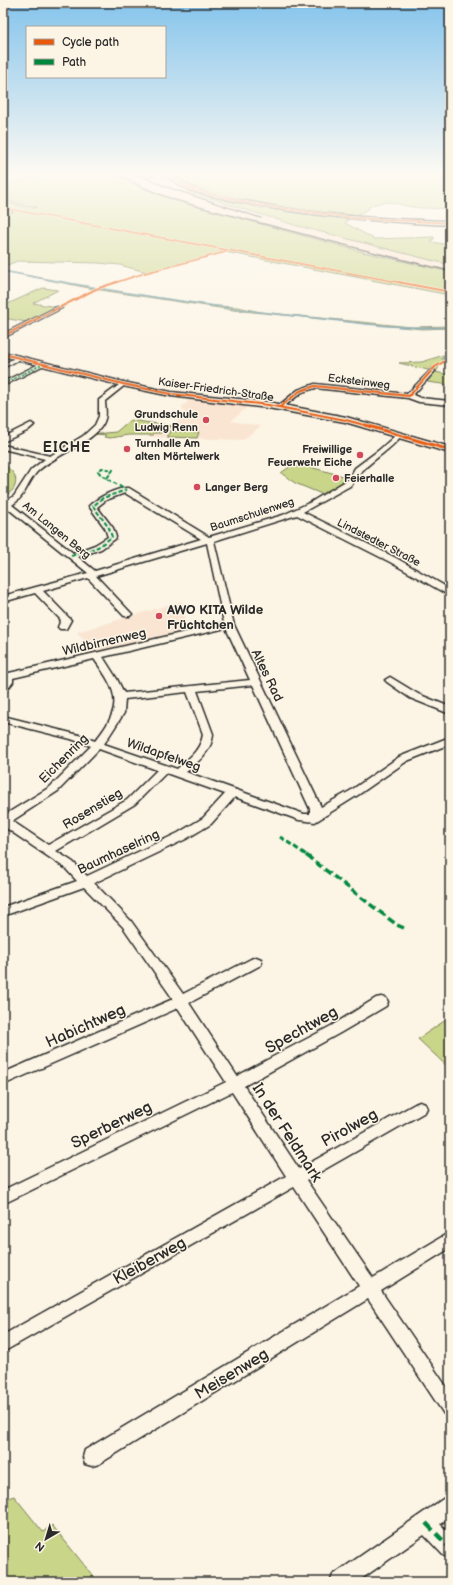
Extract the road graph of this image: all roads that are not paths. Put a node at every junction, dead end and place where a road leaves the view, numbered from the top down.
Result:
1 (59, 308) dead end
2 (3, 336) edge
3 (3, 354) edge
4 (20, 358) junction
5 (43, 364) junction
6 (3, 366) edge
7 (432, 371) dead end
8 (3, 384) edge
9 (123, 384) junction
10 (409, 396) junction
11 (450, 403) edge
12 (280, 407) junction
13 (31, 425) dead end
14 (400, 435) junction
15 (3, 440) edge
16 (3, 447) edge
17 (450, 450) edge
18 (51, 458) junction
19 (6, 503) edge
20 (297, 512) junction
21 (209, 540) junction
22 (71, 556) junction
23 (92, 574) junction
24 (37, 590) junction
25 (450, 593) edge
26 (3, 599) edge
27 (127, 614) dead end
28 (229, 625) junction
29 (63, 627) dead end
30 (97, 656) junction
31 (5, 675) edge
32 (390, 680) dead end
33 (256, 682) junction
34 (3, 689) edge
35 (191, 689) junction
36 (119, 697) junction
37 (450, 711) edge
38 (3, 719) edge
39 (450, 740) edge
40 (96, 745) junction
41 (164, 769) junction
42 (178, 774) junction
43 (232, 793) junction
44 (315, 818) junction
45 (4, 821) edge
46 (48, 850) junction
47 (86, 882) junction
48 (3, 912) edge
49 (256, 962) dead end
50 (181, 1001) junction
51 (381, 1002) dead end
52 (3, 1079) edge
53 (235, 1084) junction
54 (420, 1108) dead end
55 (296, 1178) junction
56 (3, 1197) edge
57 (450, 1239) edge
58 (370, 1288) junction
59 (3, 1344) edge
60 (450, 1408) edge
61 (92, 1457) dead end
62 (450, 1506) edge
63 (426, 1523) junction
64 (450, 1548) edge
65 (340, 1582) edge

1 - 2 street
3 - 4 street, Kaiser-Friedrich-Straße
4 - 5 street, Kaiser-Friedrich-Straße
4 - 6 street
5 - 8 street
5 - 9 street, Kaiser-Friedrich-Straße
7 - 10 street
9 - 12 street, Kaiser-Friedrich-Straße
9 - 18 street
10 - 11 street, Ecksteinweg
10 - 12 street, Ecksteinweg
12 - 14 street, Kaiser-Friedrich-Straße
13 - 15 street
14 - 17 street, Kaiser-Friedrich-Straße
14 - 20 street, Baumschulenweg
16 - 18 street
18 - 19 street
19 - 22 street, Am Langen Berg
20 - 21 street, Baumschulenweg
20 - 25 street, Lindstedter Straße
21 - 22 street
21 - 23 street, Baumschulenweg
21 - 28 street, Altes Rad
22 - 23 street, Am Langen Berg
23 - 24 street, Baumschulenweg
23 - 27 street
24 - 26 street, Baumschulenweg
24 - 29 street
28 - 30 street, Wildbirnenweg
28 - 33 street, Altes Rad
30 - 31 street, Wildbirnenweg
30 - 36 street, Eichenring
31 - 34 street
32 - 37 street
33 - 35 street
33 - 44 street, Altes Rad
35 - 36 street
35 - 42 street
36 - 40 street, Eichenring
38 - 40 street, Wildapfelweg
39 - 44 street
40 - 41 street, Wildapfelweg
40 - 45 street, Eichenring
41 - 42 street, Wildapfelweg
41 - 46 street, Rosenstieg
42 - 43 street, Wildapfelweg
43 - 44 street, Wildapfelweg
43 - 47 street, Baumhaselring
45 - 46 street, In der Feldmark
46 - 47 street, In der Feldmark
47 - 48 street, Baumhaselring
47 - 50 street, In der Feldmark
49 - 50 street, Habichtweg
50 - 52 street, Habichtweg
50 - 53 street, In der Feldmark
51 - 53 street, Spechtweg
53 - 55 street, In der Feldmark
53 - 56 street, Sperberweg
54 - 55 street, Pirolweg
55 - 58 street, In der Feldmark
55 - 59 street, Kleiberweg
57 - 58 street, Meisenweg
58 - 60 street, In der Feldmark
58 - 61 street, Meisenweg
62 - 63 street
63 - 64 street
63 - 65 street

